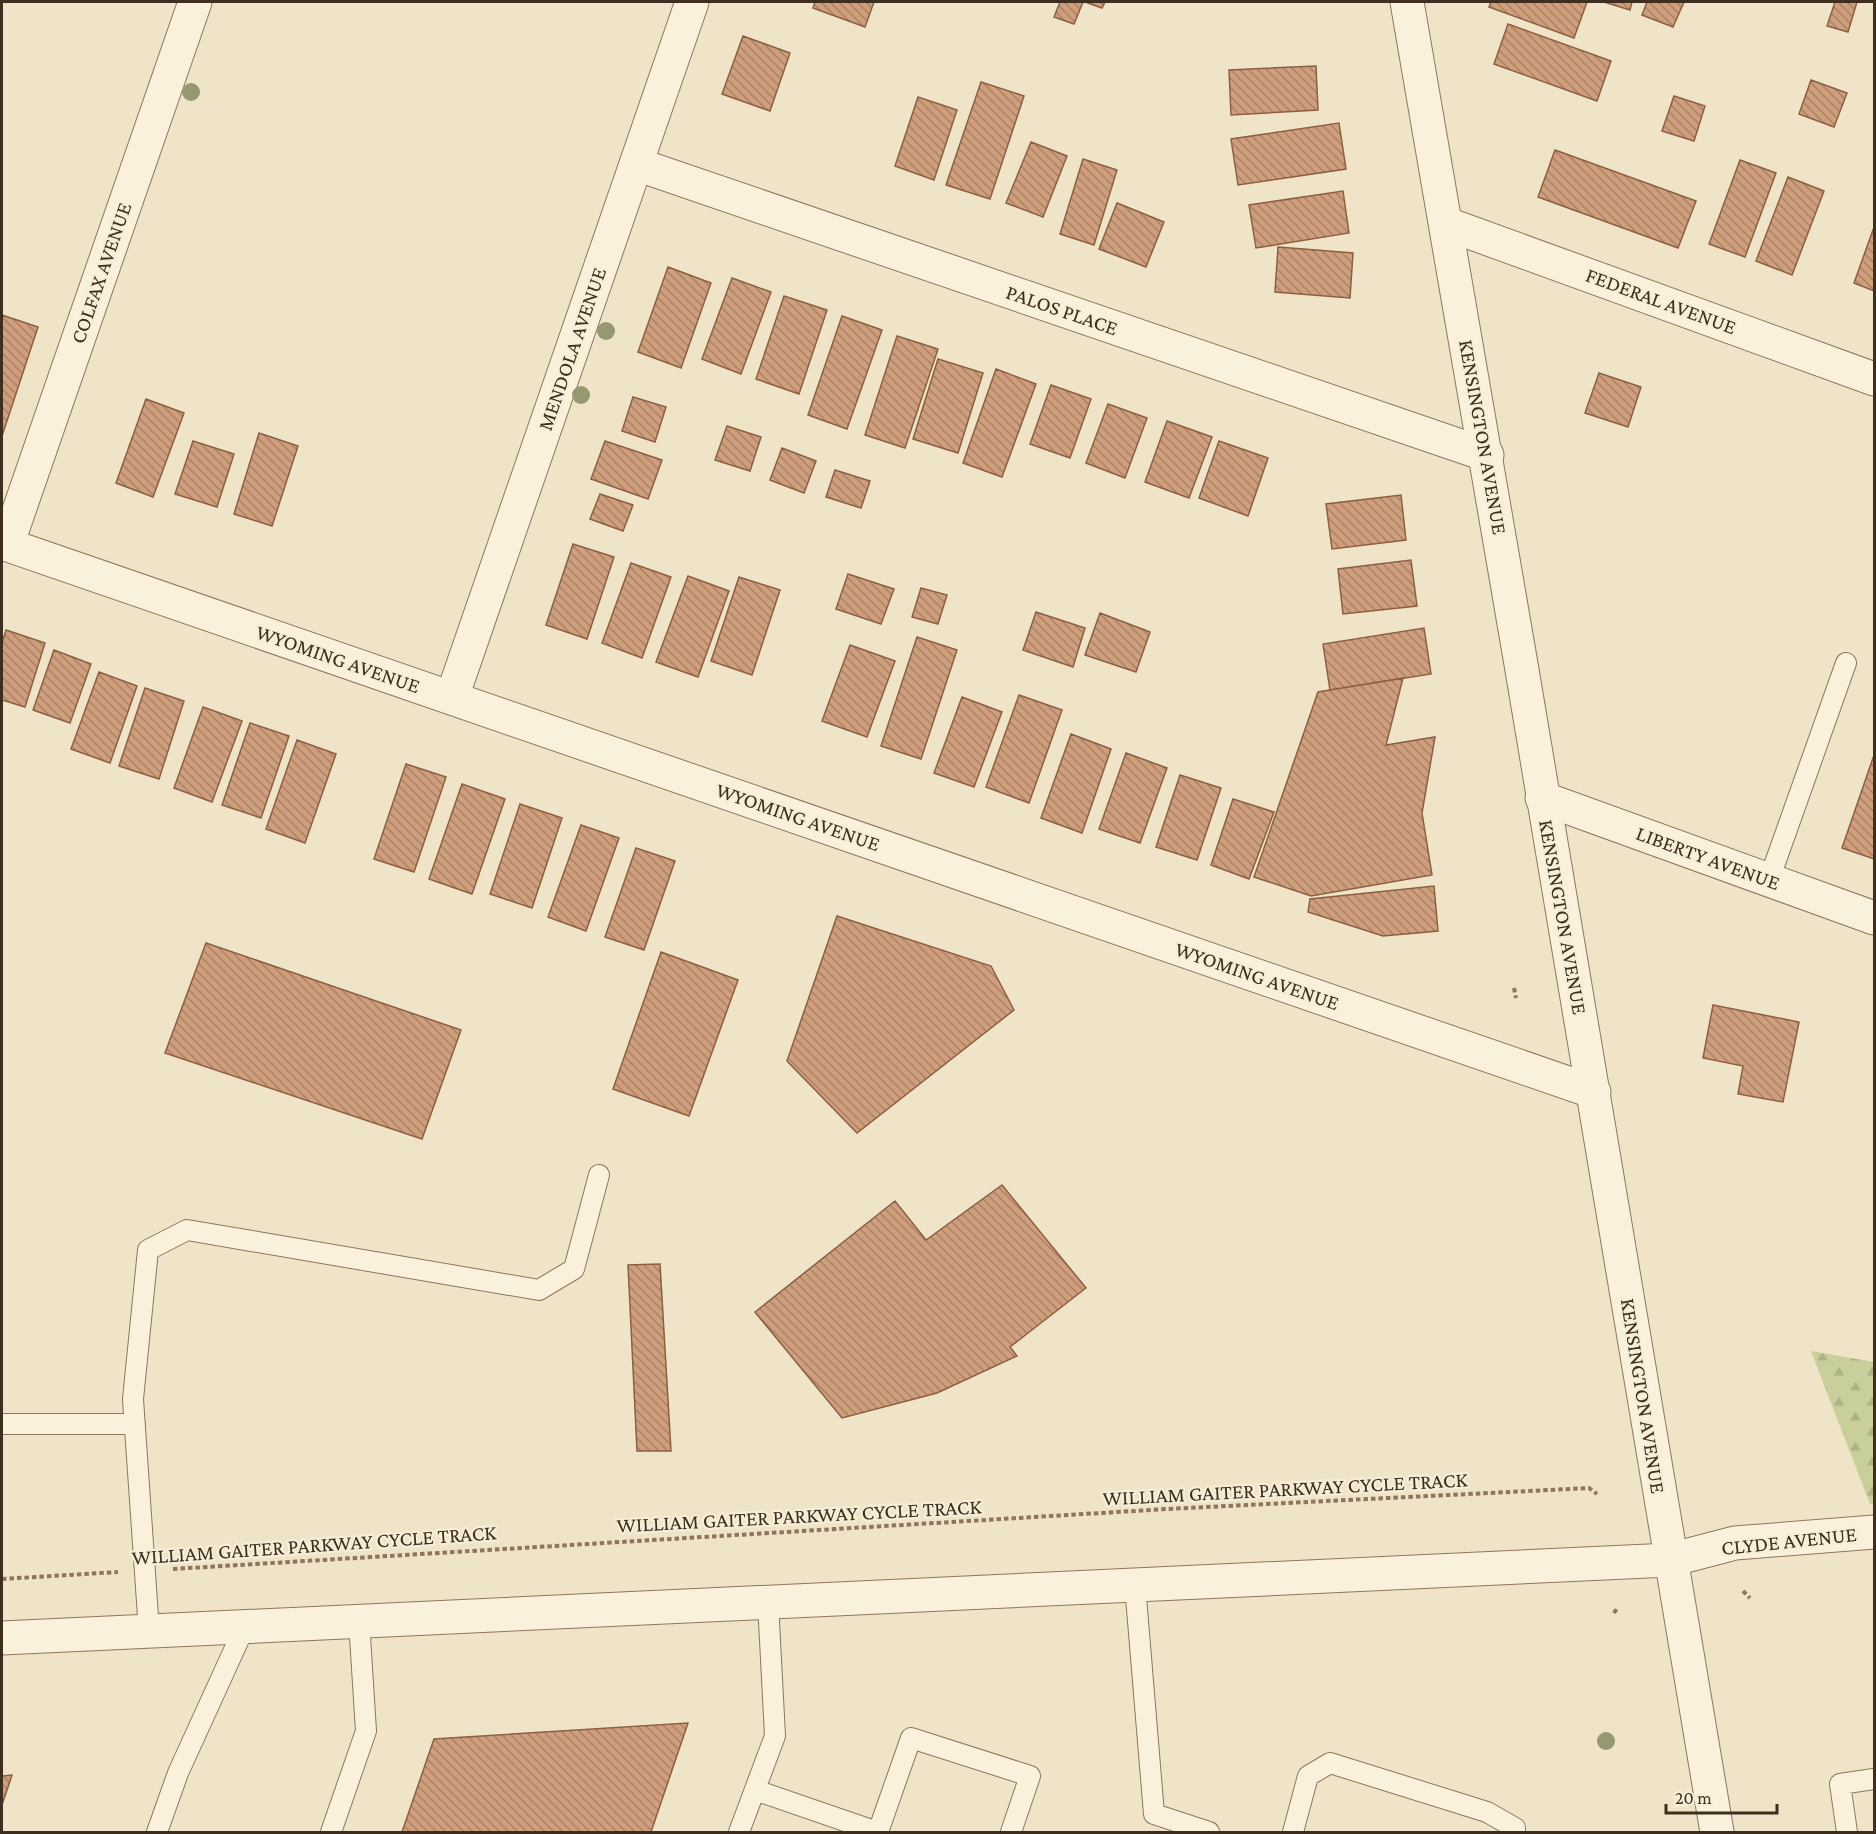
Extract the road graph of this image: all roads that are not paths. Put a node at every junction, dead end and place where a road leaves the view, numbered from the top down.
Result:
1 (195, 2) edge
2 (692, 2) edge
3 (1407, 2) edge
4 (636, 164) junction
5 (1447, 224) junction
6 (1875, 378) edge
7 (1487, 455) junction
8 (4, 544) edge
9 (1846, 663) dead end
10 (452, 697) junction
11 (1542, 798) junction
12 (1769, 880) junction
13 (1875, 918) edge
14 (1594, 1092) junction
15 (599, 1175) dead end
16 (2, 1424) edge
17 (135, 1424) junction
18 (1875, 1532) edge
19 (1670, 1560) junction
20 (1135, 1585) junction
21 (768, 1602) junction
22 (359, 1621) junction
23 (245, 1626) junction
24 (149, 1631) junction
25 (2, 1638) edge
26 (1875, 1779) edge
27 (755, 1790) junction
28 (157, 1833) edge
29 (331, 1833) edge
30 (739, 1833) edge
31 (878, 1833) edge
32 (1011, 1833) edge
33 (1209, 1833) edge
34 (1293, 1833) edge
35 (1515, 1833) edge
36 (1717, 1833) edge
37 (1847, 1833) edge

1 - 8 street, COLFAX AVENUE
2 - 4 street, MENDOLA AVENUE
3 - 5 street, KENSINGTON AVENUE
4 - 7 street, PALOS PLACE
4 - 10 street, MENDOLA AVENUE
5 - 6 street, FEDERAL AVENUE
5 - 7 street, KENSINGTON AVENUE
7 - 11 street, KENSINGTON AVENUE
8 - 10 street, WYOMING AVENUE
9 - 12 lane
10 - 14 street, WYOMING AVENUE
11 - 12 street, LIBERTY AVENUE
11 - 14 street, KENSINGTON AVENUE
12 - 13 street, LIBERTY AVENUE
14 - 19 street, KENSINGTON AVENUE
15 - 17 lane
16 - 17 lane
17 - 24 lane
18 - 19 street, CLYDE AVENUE
19 - 20 street, CLYDE AVENUE
19 - 36 street, KENSINGTON AVENUE
20 - 21 street, CLYDE AVENUE
20 - 33 lane
21 - 22 street, CLYDE AVENUE
21 - 27 lane
22 - 23 street, CLYDE AVENUE
22 - 29 lane
23 - 24 street, CLYDE AVENUE
23 - 28 lane
24 - 25 street, CLYDE AVENUE
26 - 37 lane
27 - 30 lane
27 - 31 lane
31 - 32 lane
34 - 35 lane

